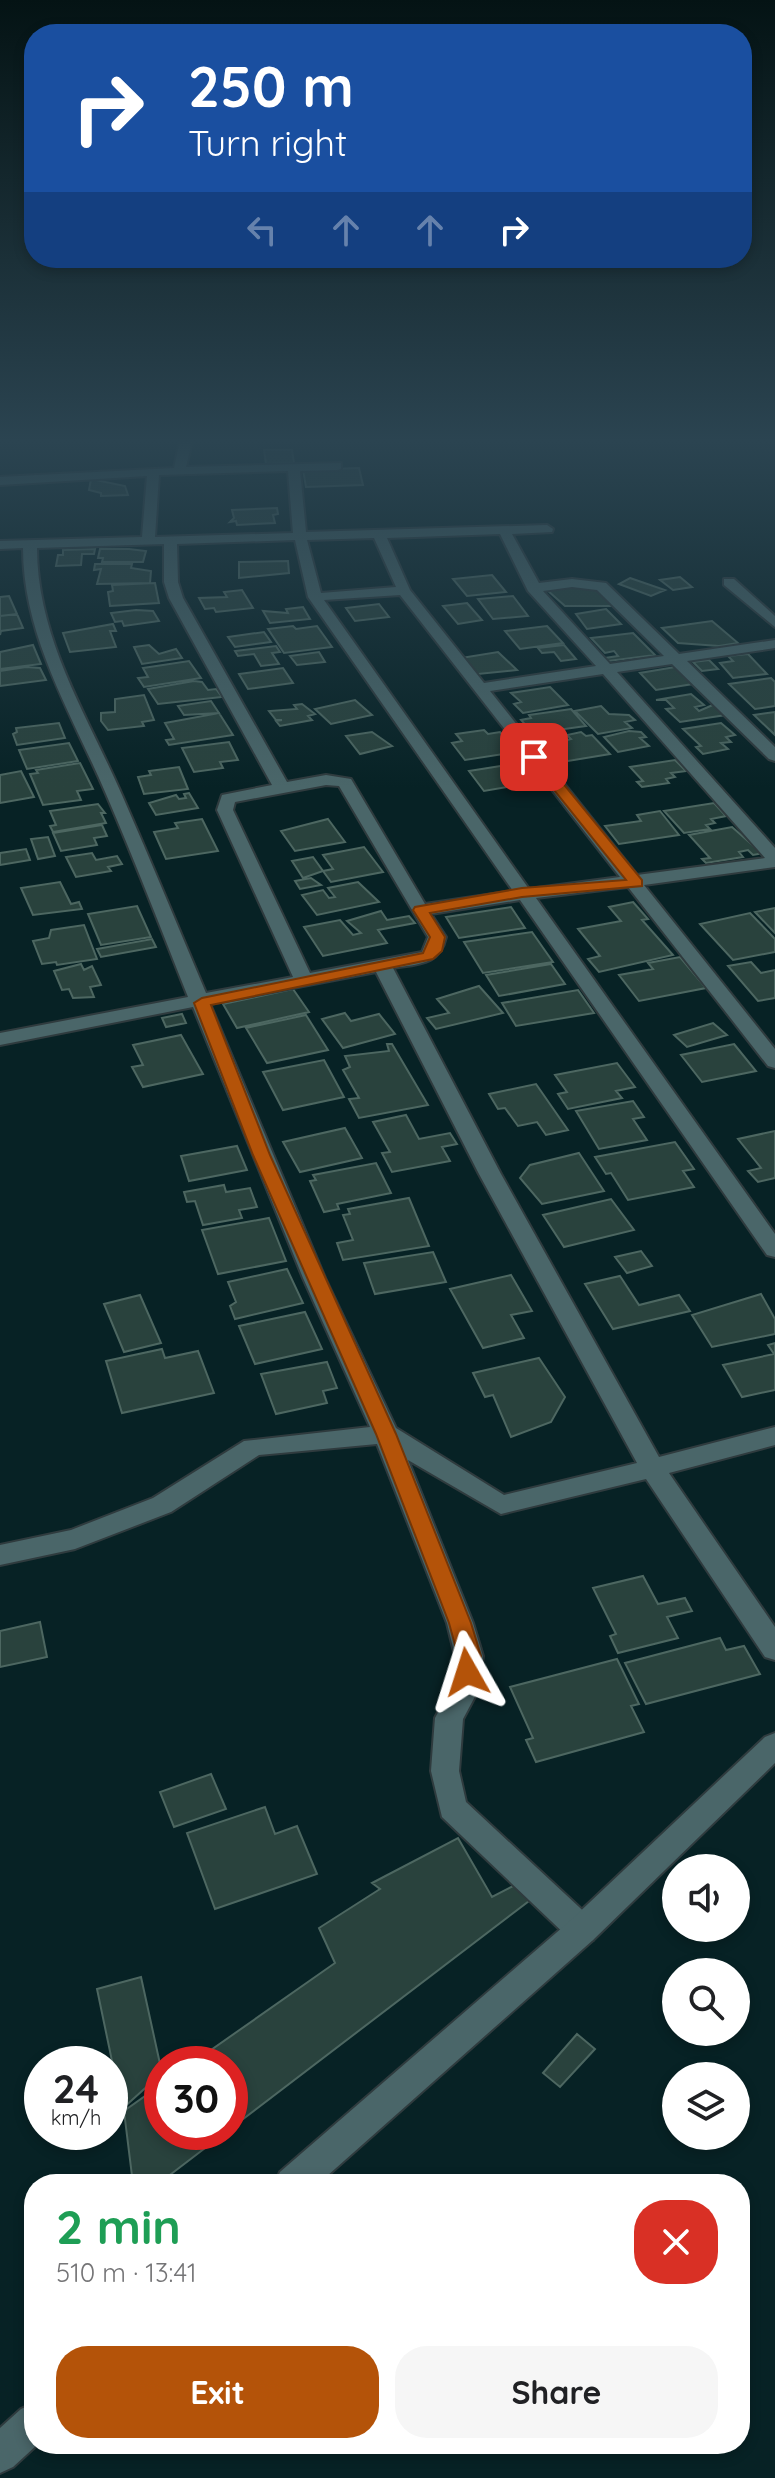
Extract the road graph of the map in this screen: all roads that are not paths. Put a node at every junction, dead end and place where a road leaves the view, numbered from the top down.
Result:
1 (30, 557) edge
2 (170, 557) edge
3 (305, 557) edge
4 (389, 557) edge
5 (517, 557) edge
6 (729, 582) dead end
7 (533, 588) junction
8 (404, 591) junction
9 (315, 597) junction
10 (775, 623) edge
11 (775, 644) edge
12 (677, 659) junction
13 (606, 669) junction
14 (478, 688) junction
15 (775, 756) edge
16 (281, 786) junction
17 (775, 861) edge
18 (637, 883) junction
19 (522, 893) junction
20 (420, 910) junction
21 (381, 964) junction
22 (303, 979) junction
23 (202, 1003) junction
24 (0, 1039) edge
25 (775, 1062) edge
26 (775, 1250) edge
27 (386, 1434) junction
28 (775, 1436) edge
29 (651, 1466) junction
30 (0, 1555) edge
31 (775, 1649) edge
32 (775, 1745) edge
33 (582, 1930) junction
34 (303, 2174) edge
35 (24, 2431) edge
36 (0, 2454) edge

1 - 23 street
2 - 16 street
3 - 9 street
4 - 8 street
5 - 7 street
6 - 10 street
7 - 12 street
7 - 13 street
8 - 9 street
8 - 14 street
9 - 19 street
11 - 12 street
12 - 13 street
12 - 15 street
13 - 14 street
13 - 17 street
14 - 18 street
16 - 20 street
16 - 22 street
17 - 18 street
18 - 19 street
18 - 25 street
19 - 20 street
19 - 26 street
20 - 21 street
21 - 22 street
21 - 29 street
22 - 23 street
23 - 24 street
23 - 27 street
27 - 29 street
27 - 30 street
27 - 33 street
28 - 29 street
29 - 31 street
32 - 33 street
33 - 34 street
35 - 36 street

